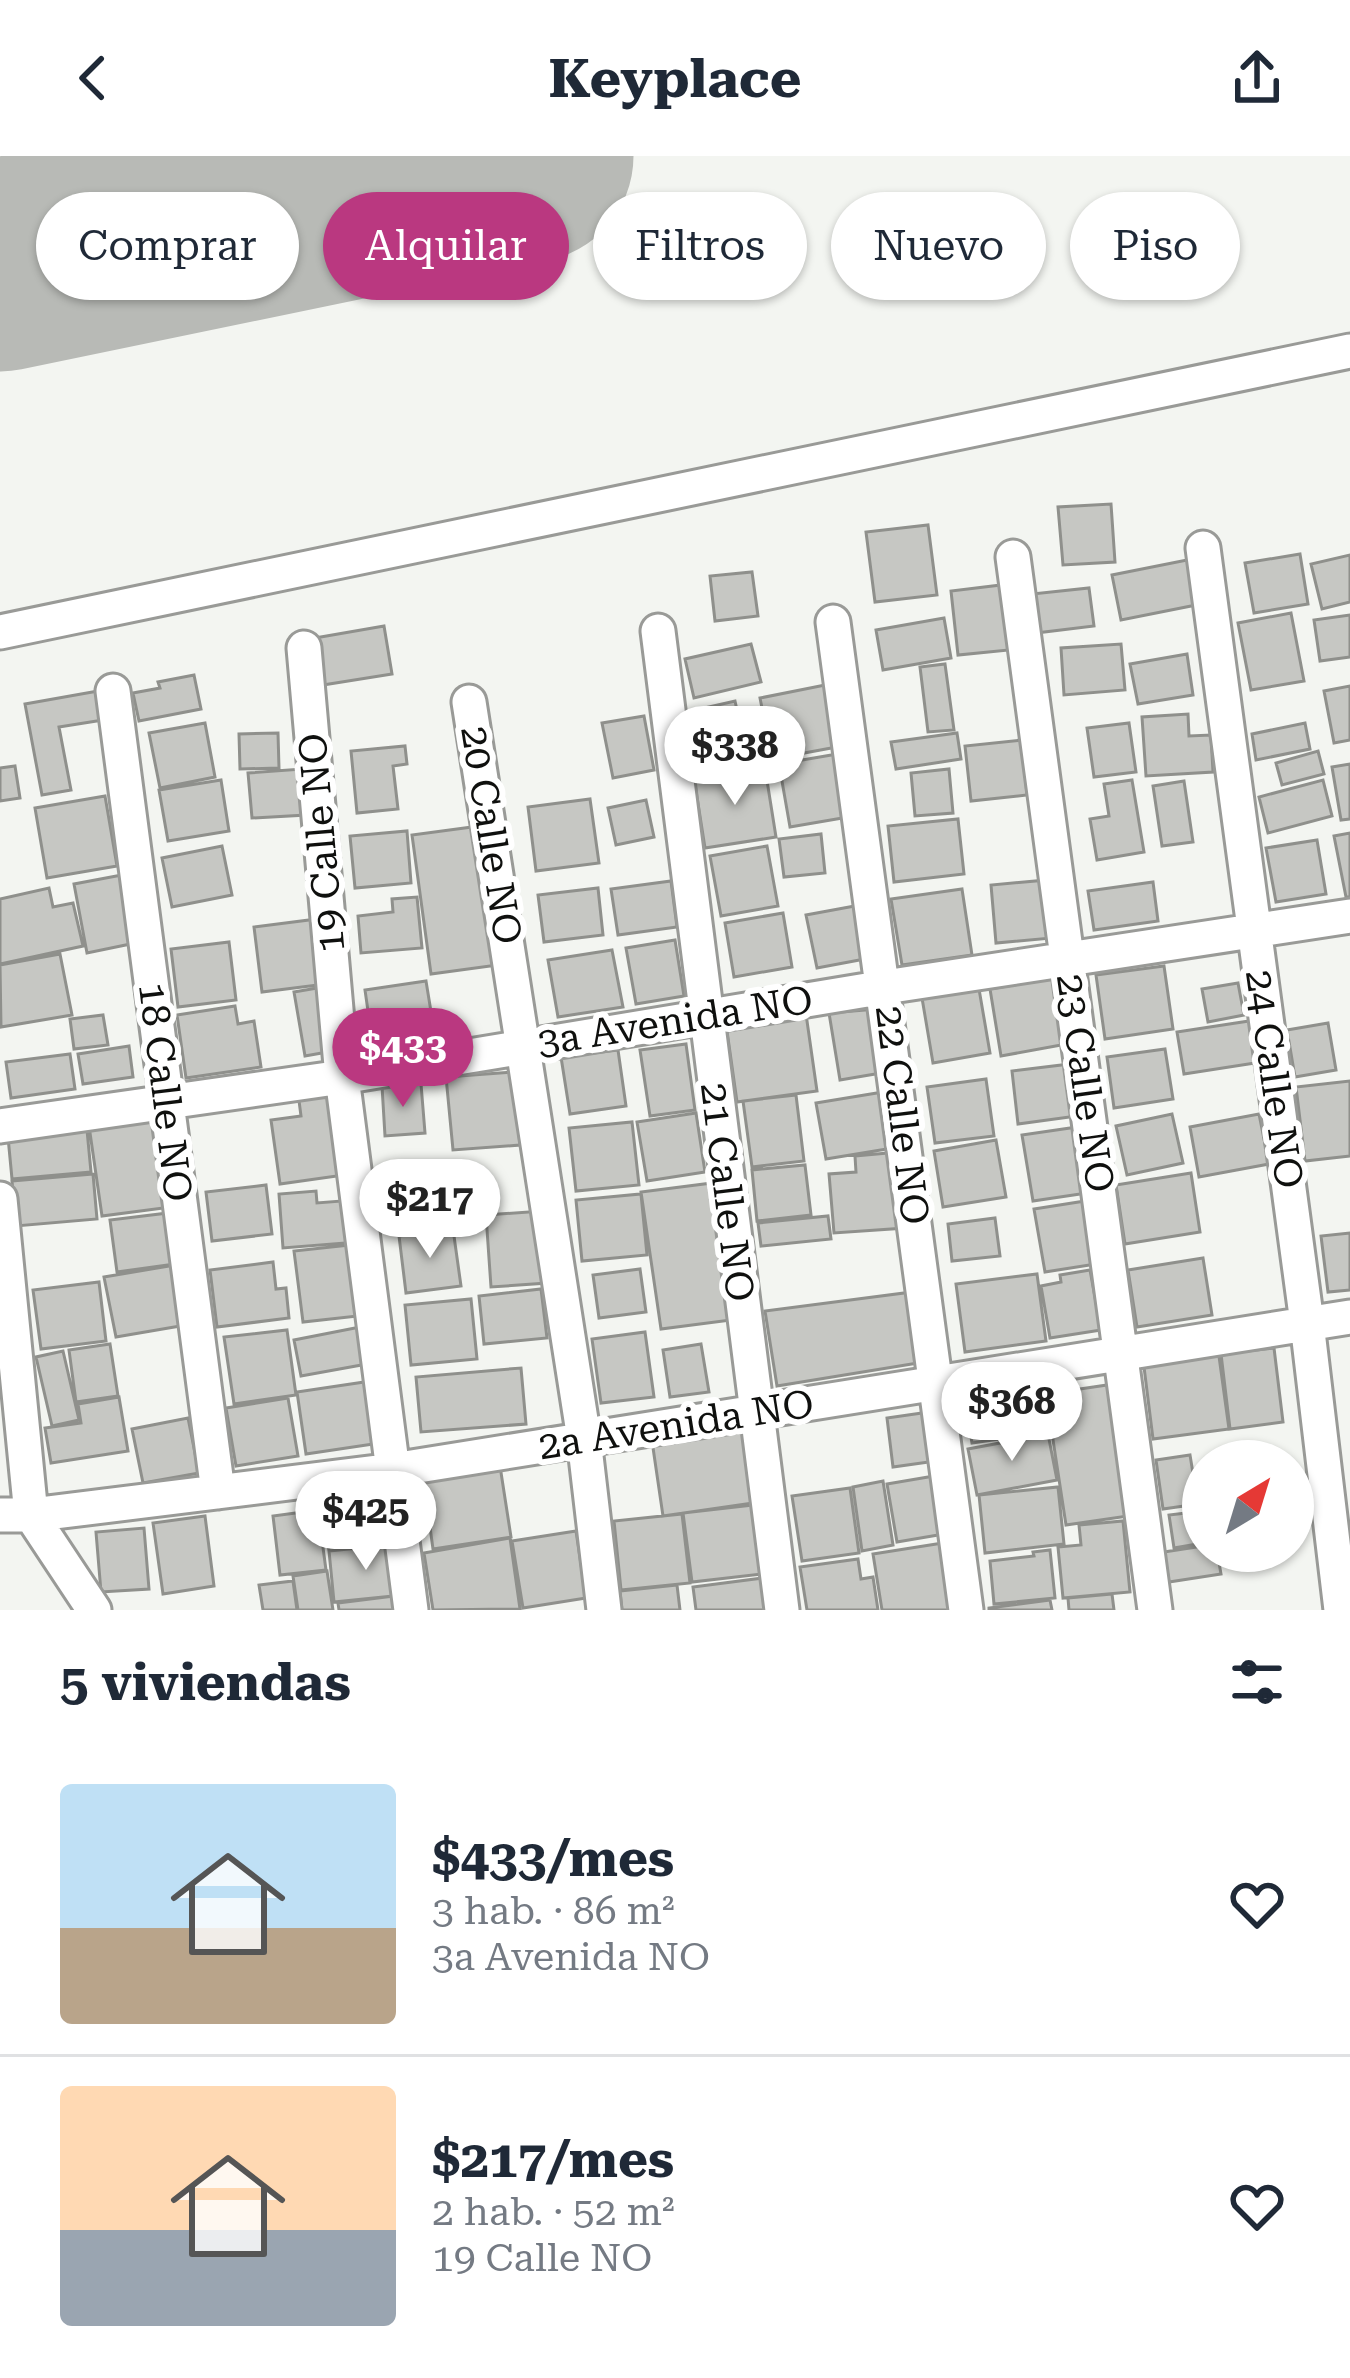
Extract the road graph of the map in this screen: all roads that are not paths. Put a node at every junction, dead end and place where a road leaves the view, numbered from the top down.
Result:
1 (1350, 351) edge
2 (1203, 548) dead end
3 (1013, 557) dead end
4 (833, 622) dead end
5 (658, 631) dead end
6 (0, 632) edge
7 (304, 648) dead end
8 (113, 692) dead end
9 (469, 702) dead end
10 (1350, 916) edge
11 (1255, 930) junction
12 (1068, 959) junction
13 (885, 986) junction
14 (704, 1017) junction
15 (525, 1046) junction
16 (342, 1077) junction
17 (166, 1100) junction
18 (0, 1126) edge
19 (0, 1199) edge
20 (1350, 1317) edge
21 (1307, 1323) junction
22 (1122, 1354) junction
23 (937, 1383) junction
24 (756, 1412) junction
25 (584, 1439) junction
26 (393, 1470) junction
27 (218, 1492) junction
28 (16, 1515) edge
29 (94, 1610) edge
30 (411, 1610) edge
31 (604, 1610) edge
32 (782, 1610) edge
33 (966, 1610) edge
34 (1155, 1610) edge
35 (1341, 1610) edge

1 - 6 street
2 - 11 street, 24 Calle NO
3 - 12 street, 23 Calle NO
4 - 13 street, 22 Calle NO
5 - 14 street, 21 Calle NO
7 - 16 street, 19 Calle NO
8 - 17 street, 18 Calle NO
9 - 15 street, 20 Calle NO
10 - 11 street, 3a Avenida NO
11 - 12 street, 3a Avenida NO
11 - 21 street, 24 Calle NO
12 - 13 street, 3a Avenida NO
12 - 22 street, 23 Calle NO
13 - 14 street, 3a Avenida NO
13 - 23 street, 22 Calle NO
14 - 15 street, 3a Avenida NO
14 - 24 street, 21 Calle NO
15 - 16 street, 3a Avenida NO
15 - 25 street, 20 Calle NO
16 - 17 street, 3a Avenida NO
16 - 26 street, 19 Calle NO
17 - 18 street, 3a Avenida NO
17 - 27 street, 18 Calle NO
19 - 28 street
20 - 21 street, 2a Avenida NO
21 - 22 street, 2a Avenida NO
21 - 35 street, 24 Calle NO
22 - 23 street, 2a Avenida NO
22 - 34 street, 23 Calle NO
23 - 24 street, 2a Avenida NO
23 - 33 street, 22 Calle NO
24 - 25 street, 2a Avenida NO
24 - 32 street, 21 Calle NO
25 - 26 street, 2a Avenida NO
25 - 31 street, 20 Calle NO
26 - 27 street, 2a Avenida NO
26 - 30 street, 19 Calle NO
27 - 28 street, 2a Avenida NO
28 - 29 street

